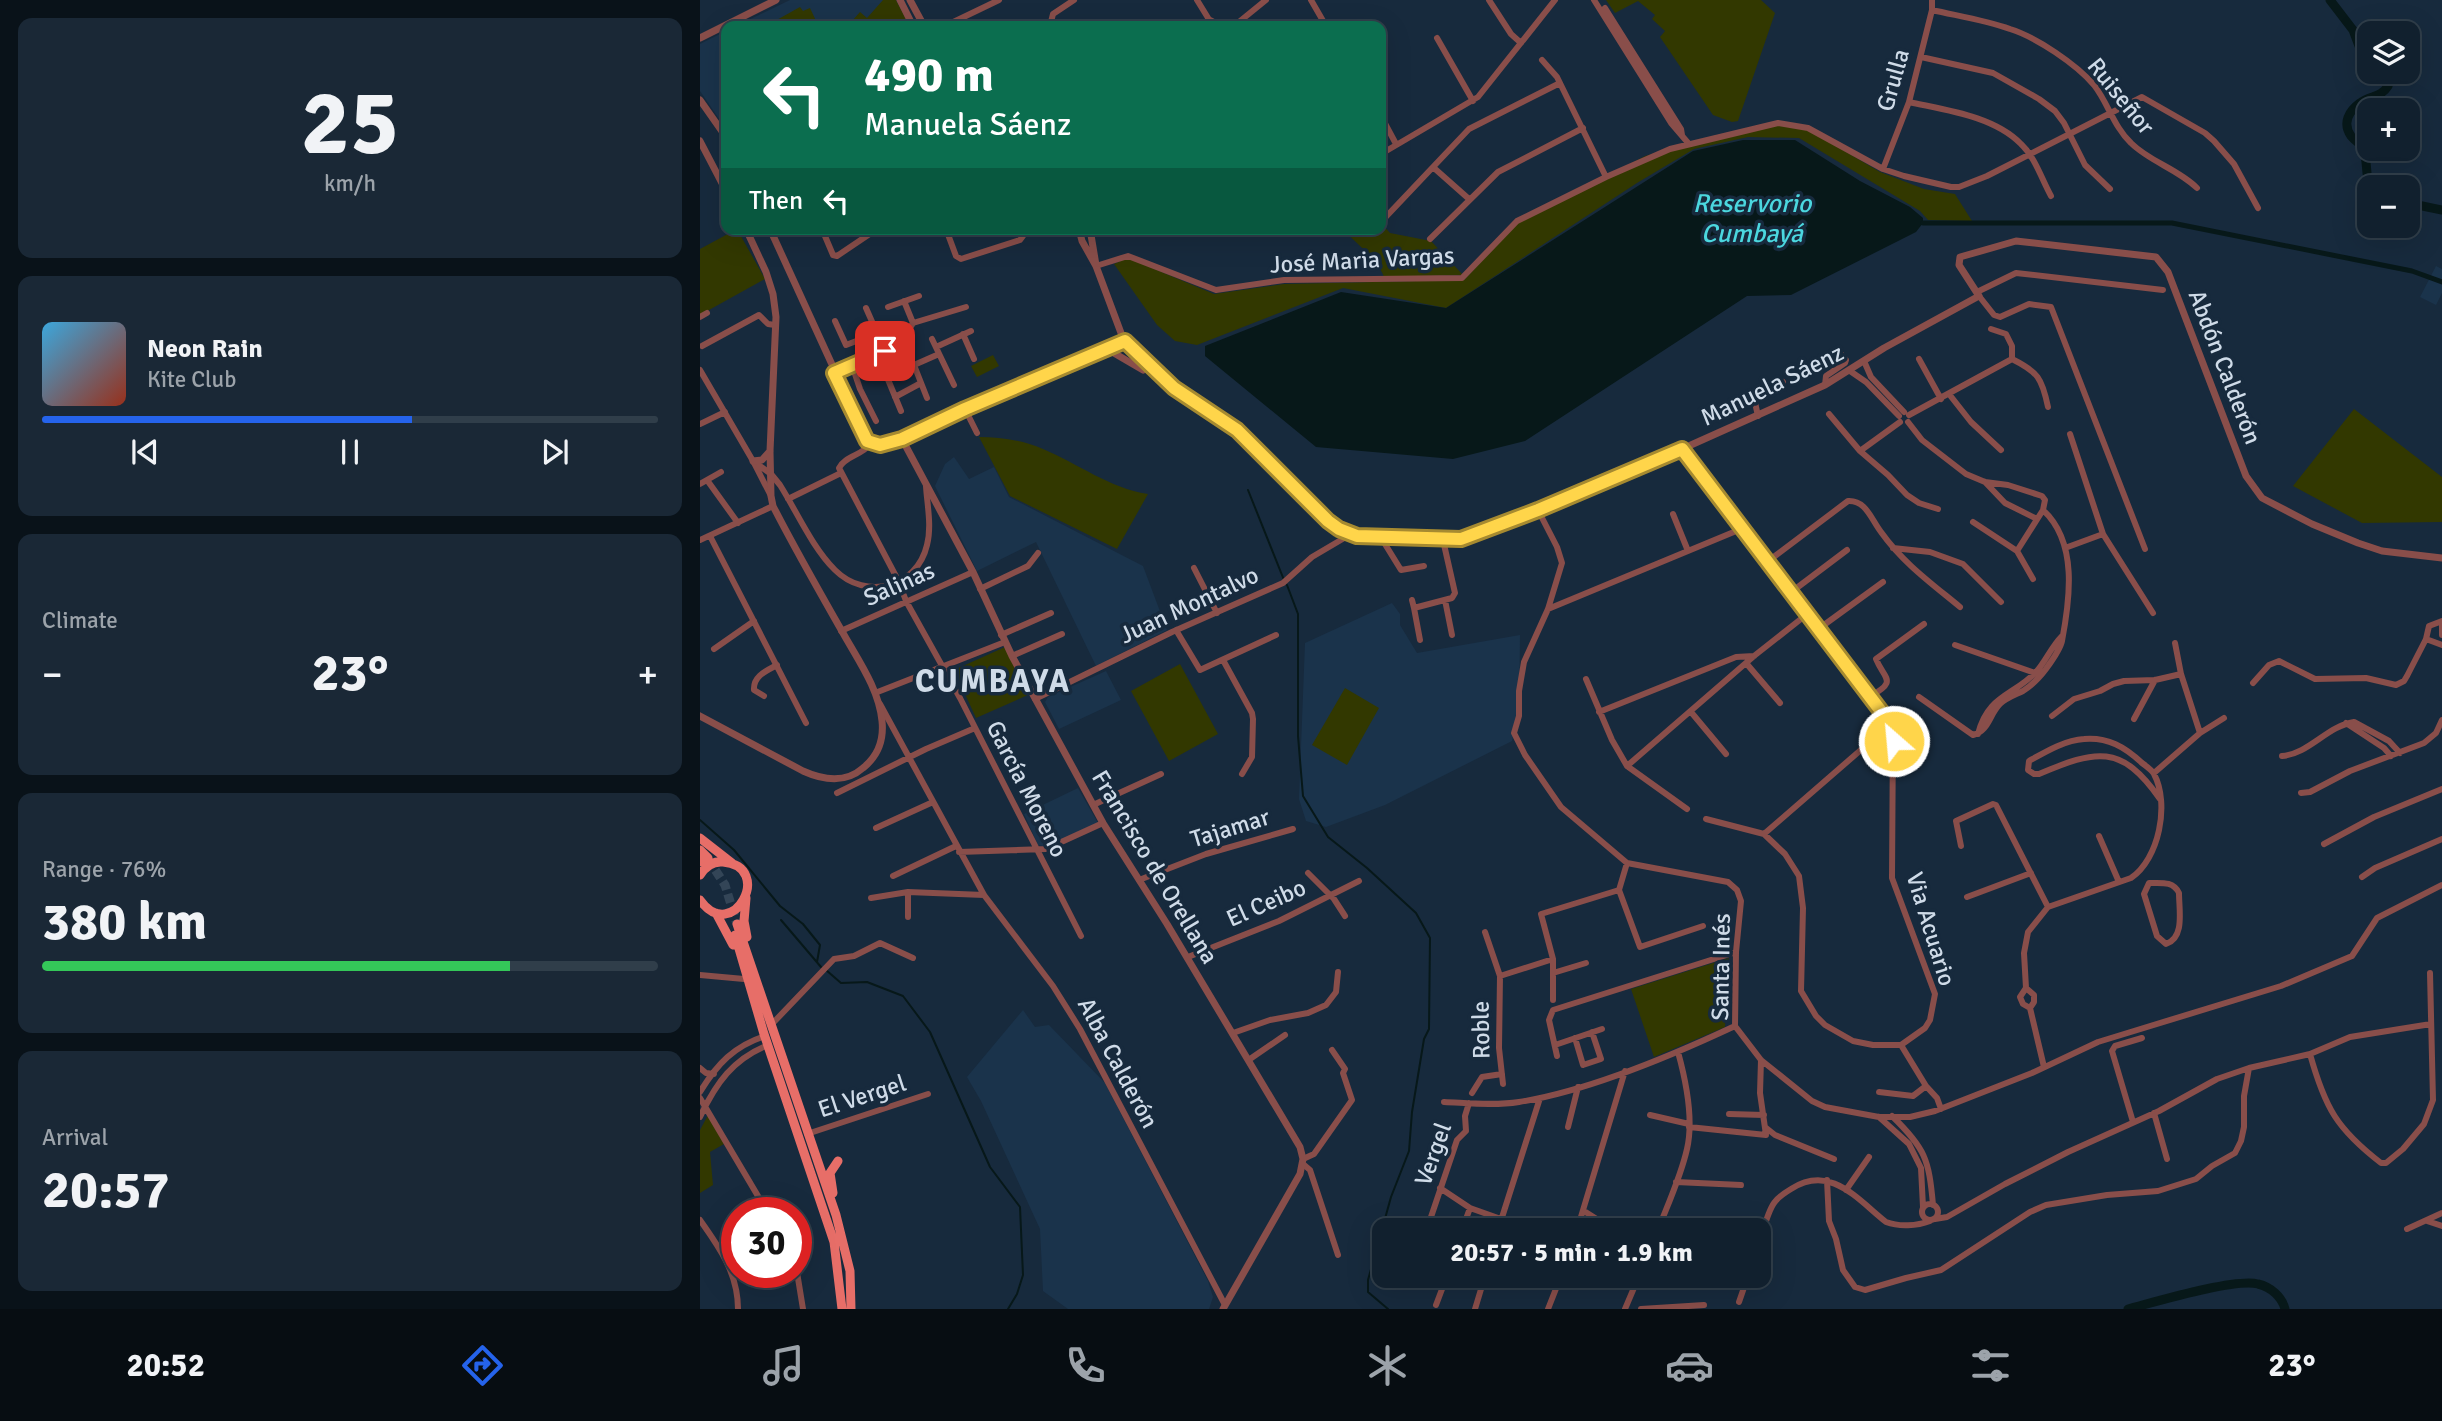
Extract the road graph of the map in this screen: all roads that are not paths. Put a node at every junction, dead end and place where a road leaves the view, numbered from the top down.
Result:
1 (776, 0) edge
2 (900, 0) edge
3 (910, 0) edge
4 (999, 0) edge
5 (1074, 0) edge
6 (1197, 0) edge
7 (1266, 0) edge
8 (1311, 0) edge
9 (1489, 0) edge
10 (1555, 0) edge
11 (1596, 0) edge
12 (1932, 0) edge
13 (1932, 10) junction
14 (1209, 19) joint
15 (734, 21) edge
16 (910, 21) edge
17 (921, 21) edge
18 (955, 21) edge
19 (1052, 21) edge
20 (1212, 21) edge
21 (1240, 21) edge
22 (1323, 21) edge
23 (721, 28) edge
24 (700, 38) edge
25 (1437, 38) dead end
26 (1521, 43) junction
27 (1920, 57) junction
28 (1542, 60) dead end
29 (1560, 83) junction
30 (700, 100) edge
31 (1473, 101) junction
32 (1909, 102) junction
33 (2112, 113) junction
34 (1386, 125) edge
35 (1583, 128) junction
36 (721, 130) edge
37 (2069, 133) junction
38 (700, 141) edge
39 (1396, 144) junction
40 (1689, 144) junction
41 (1386, 151) edge
42 (2029, 155) junction
43 (1434, 168) junction
44 (1883, 169) junction
45 (1606, 177) junction
46 (721, 181) edge
47 (2197, 188) dead end
48 (2110, 189) dead end
49 (2051, 197) dead end
50 (1469, 199) junction
51 (2258, 208) dead end
52 (1386, 217) edge
53 (749, 235) edge
54 (772, 235) edge
55 (825, 235) edge
56 (868, 235) edge
57 (948, 235) edge
58 (1023, 235) edge
59 (1081, 235) edge
60 (1091, 235) edge
61 (1430, 239) dead end
62 (1096, 266) junction
63 (2163, 290) dead end
64 (1979, 293) junction
65 (919, 296) dead end
66 (904, 301) junction
67 (888, 307) dead end
68 (966, 307) dead end
69 (866, 308) dead end
70 (835, 321) dead end
71 (913, 323) junction
72 (775, 325) junction
73 (1991, 328) dead end
74 (971, 331) dead end
75 (877, 333) junction
76 (963, 334) junction
77 (932, 338) dead end
78 (1125, 341) junction
79 (900, 344) junction
80 (702, 346) edge
81 (1107, 349) junction
82 (885, 351) junction
83 (937, 351) junction
84 (974, 359) dead end
85 (1830, 359) dead end
86 (1919, 359) dead end
87 (2012, 359) junction
88 (1864, 361) junction
89 (852, 365) junction
90 (882, 365) dead end
91 (914, 365) junction
92 (700, 370) edge
93 (1850, 371) junction
94 (834, 373) junction
95 (1783, 382) dead end
96 (921, 383) junction
97 (1166, 383) junction
98 (954, 385) dead end
99 (1825, 385) junction
100 (1174, 388) junction
101 (1949, 394) junction
102 (895, 397) junction
103 (927, 398) dead end
104 (1941, 399) junction
105 (2048, 407) dead end
106 (965, 409) junction
107 (901, 411) dead end
108 (724, 412) junction
109 (1829, 414) dead end
110 (1758, 416) junction
111 (1904, 417) junction
112 (876, 421) dead end
113 (700, 424) edge
114 (976, 433) dead end
115 (2070, 434) dead end
116 (902, 439) junction
117 (870, 444) junction
118 (888, 444) junction
119 (1682, 449) junction
120 (2001, 450) dead end
121 (770, 451) junction
122 (1860, 451) junction
123 (754, 461) junction
124 (914, 461) junction
125 (721, 472) dead end
126 (841, 473) junction
127 (771, 474) junction
128 (708, 480) junction
129 (1985, 482) junction
130 (700, 484) edge
131 (2004, 484) junction
132 (926, 486) junction
133 (771, 496) junction
134 (789, 499) junction
135 (1999, 499) junction
136 (773, 506) junction
137 (1938, 509) dead end
138 (2043, 509) junction
139 (1538, 510) junction
140 (1674, 513) dead end
141 (2037, 519) junction
142 (1973, 522) dead end
143 (738, 523) junction
144 (1741, 528) junction
145 (1351, 534) junction
146 (2103, 534) junction
147 (710, 536) junction
148 (1380, 536) junction
149 (700, 540) edge
150 (1443, 540) junction
151 (1894, 548) junction
152 (2065, 548) junction
153 (2145, 549) dead end
154 (1847, 550) dead end
155 (1688, 551) junction
156 (2017, 551) junction
157 (1038, 553) dead end
158 (2442, 558) edge
159 (1767, 562) junction
160 (1424, 566) dead end
161 (1194, 569) dead end
162 (972, 572) junction
163 (2033, 579) dead end
164 (899, 582) junction
165 (1883, 582) dead end
166 (980, 589) junction
167 (1790, 593) junction
168 (1412, 600) dead end
169 (1445, 600) junction
170 (906, 601) junction
171 (2001, 602) dead end
172 (1960, 607) dead end
173 (1414, 608) junction
174 (1548, 609) junction
175 (1051, 612) dead end
176 (1217, 613) junction
177 (2153, 613) dead end
178 (1806, 615) junction
179 (754, 621) junction
180 (2442, 623) edge
181 (1924, 624) dead end
182 (1817, 629) junction
183 (1176, 630) junction
184 (841, 631) junction
185 (1062, 634) dead end
186 (1276, 635) dead end
187 (1452, 635) dead end
188 (2442, 635) edge
189 (2062, 636) junction
190 (1003, 638) junction
191 (2426, 639) junction
192 (1420, 640) dead end
193 (2175, 643) dead end
194 (1955, 645) dead end
195 (2442, 645) edge
196 (714, 649) dead end
197 (1012, 656) junction
198 (1754, 656) junction
199 (1223, 660) junction
200 (1746, 663) junction
201 (777, 665) junction
202 (943, 666) junction
203 (2035, 673) junction
204 (2181, 674) junction
205 (1586, 679) dead end
206 (2155, 680) junction
207 (2253, 683) dead end
208 (875, 695) junction
209 (764, 696) dead end
210 (1869, 697) junction
211 (1919, 697) dead end
212 (1035, 699) junction
213 (1780, 703) dead end
214 (1599, 712) junction
215 (1691, 712) junction
216 (700, 716) edge
217 (2052, 716) dead end
218 (2224, 718) dead end
219 (2134, 719) dead end
220 (2442, 720) edge
221 (806, 723) dead end
222 (2346, 723) junction
223 (1893, 727) junction
224 (975, 729) junction
225 (2200, 733) junction
226 (1978, 734) junction
227 (2400, 753) junction
228 (1726, 754) dead end
229 (2282, 756) dead end
230 (2390, 756) junction
231 (911, 758) junction
232 (1627, 766) junction
233 (2154, 773) junction
234 (1161, 774) dead end
235 (1242, 774) dead end
236 (2442, 789) edge
237 (837, 793) dead end
238 (2301, 793) dead end
239 (2160, 799) junction
240 (933, 802) junction
241 (1093, 805) junction
242 (1687, 809) dead end
243 (1706, 819) dead end
244 (1103, 823) junction
245 (876, 828) dead end
246 (1293, 829) dead end
247 (1765, 834) junction
248 (2099, 836) dead end
249 (700, 838) edge
250 (2442, 839) edge
251 (2324, 844) dead end
252 (1961, 846) dead end
253 (1036, 848) junction
254 (958, 849) junction
255 (700, 850) edge
256 (704, 860) tunnel mouth
257 (1628, 863) junction
258 (733, 864) junction
259 (2141, 871) junction
260 (1308, 873) dead end
261 (2031, 873) junction
262 (700, 875) edge
263 (893, 876) dead end
264 (2362, 877) dead end
265 (1139, 880) junction
266 (1359, 881) dead end
267 (2119, 882) junction
268 (2149, 883) junction
269 (2442, 885) edge
270 (1619, 890) junction
271 (908, 892) junction
272 (984, 895) junction
273 (1330, 895) junction
274 (1967, 897) dead end
275 (746, 898) junction
276 (871, 898) dead end
277 (700, 900) edge
278 (2048, 907) junction
279 (700, 912) edge
280 (714, 912) junction
281 (1345, 916) dead end
282 (908, 917) dead end
283 (1703, 926) dead end
284 (1485, 932) dead end
285 (1081, 936) dead end
286 (1736, 952) junction
287 (1188, 957) junction
288 (913, 958) dead end
289 (1553, 959) junction
290 (1586, 963) dead end
291 (1338, 972) dead end
292 (1553, 973) junction
293 (2430, 973) dead end
294 (700, 975) edge
295 (1500, 976) junction
296 (744, 978) junction
297 (2026, 988) junction
298 (1553, 999) dead end
299 (2029, 1008) junction
300 (773, 1023) junction
301 (2431, 1024) junction
302 (1735, 1026) junction
303 (2413, 1027) junction
304 (1602, 1029) dead end
305 (1592, 1032) junction
306 (1233, 1033) junction
307 (1285, 1035) dead end
308 (1575, 1038) junction
309 (2142, 1038) dead end
310 (2431, 1038) junction
311 (769, 1039) junction
312 (1555, 1045) junction
313 (1901, 1045) junction
314 (1332, 1050) dead end
315 (1678, 1052) junction
316 (2310, 1054) junction
317 (1557, 1056) dead end
318 (1250, 1059) junction
319 (1761, 1060) junction
320 (700, 1068) edge
321 (2044, 1068) junction
322 (2249, 1068) junction
323 (1625, 1071) junction
324 (711, 1074) junction
325 (1502, 1074) junction
326 (722, 1077) junction
327 (1503, 1084) dead end
328 (701, 1086) edge
329 (1926, 1086) junction
330 (1578, 1087) junction
331 (713, 1091) junction
332 (1879, 1091) dead end
333 (1472, 1093) dead end
334 (928, 1094) dead end
335 (700, 1098) edge
336 (1540, 1098) junction
337 (1444, 1102) dead end
338 (1469, 1103) junction
339 (706, 1105) junction
340 (1938, 1110) junction
341 (2154, 1113) junction
342 (1729, 1114) dead end
343 (1650, 1115) dead end
344 (1764, 1115) junction
345 (700, 1117) edge
346 (1879, 1117) junction
347 (1910, 1117) junction
348 (1895, 1119) junction
349 (2133, 1122) junction
350 (1689, 1125) junction
351 (1568, 1127) dead end
352 (1765, 1127) junction
353 (1891, 1128) junction
354 (1907, 1131) junction
355 (807, 1134) junction
356 (1902, 1138) junction
357 (1922, 1150) junction
358 (1914, 1154) junction
359 (1869, 1157) dead end
360 (2167, 1158) dead end
361 (1834, 1159) dead end
362 (838, 1161) dead end
363 (1303, 1162) junction
364 (1827, 1180) junction
365 (1676, 1182) junction
366 (1741, 1185) dead end
367 (1440, 1188) junction
368 (1846, 1190) junction
369 (759, 1197) edge
370 (1935, 1206) junction
371 (1470, 1208) junction
372 (1922, 1209) junction
373 (1584, 1211) junction
374 (1954, 1211) junction
375 (2442, 1213) edge
376 (836, 1215) junction
377 (1431, 1217) dead end
378 (1466, 1218) edge
379 (1498, 1218) edge
380 (1501, 1218) edge
381 (1581, 1218) edge
382 (1595, 1218) edge
383 (1662, 1218) edge
384 (1769, 1218) edge
385 (700, 1220) edge
386 (1933, 1220) junction
387 (2427, 1221) junction
388 (1908, 1224) junction
389 (2442, 1226) edge
390 (2407, 1229) dead end
391 (721, 1249) edge
392 (1338, 1255) dead end
393 (734, 1288) edge
394 (800, 1288) edge
395 (1442, 1288) edge
396 (1481, 1288) edge
397 (1556, 1288) edge
398 (1634, 1288) edge
399 (1744, 1288) edge
400 (1739, 1302) dead end
401 (1436, 1305) dead end
402 (1704, 1305) dead end
403 (1224, 1307) edge
404 (738, 1309) edge
405 (803, 1309) edge
406 (842, 1309) edge
407 (851, 1309) edge
408 (1475, 1309) edge
409 (1548, 1309) edge
410 (1625, 1309) edge
411 (1641, 1309) edge

1 - 15 street
2 - 16 street
3 - 17 street
4 - 18 street
5 - 19 street
6 - 14 street
7 - 21 street
8 - 22 street
9 - 26 street
10 - 26 street
11 - 40 street
12 - 13 street, Grulla
13 - 27 street, Grulla
13 - 33 street, Ruiseñor
14 - 20 street
23 - 24 street
25 - 31 street
26 - 31 street
27 - 32 street, Grulla
27 - 37 street
28 - 29 street
29 - 35 street
29 - 43 street
30 - 36 street
31 - 39 street
32 - 42 street
32 - 44 street, Grulla
33 - 37 street, José Maria Vargas
33 - 47 street, Ruiseñor
33 - 51 street, José Maria Vargas
34 - 39 street
35 - 45 street
35 - 50 street
37 - 42 street, José Maria Vargas
37 - 48 street
38 - 46 street
39 - 41 street
40 - 44 street, José Maria Vargas
40 - 45 street, José Maria Vargas
42 - 44 street, José Maria Vargas
42 - 49 street
43 - 50 street
43 - 52 street
45 - 62 street, José Maria Vargas
50 - 61 street
53 - 72 street
54 - 94 street
55 - 56 street
57 - 58 street
59 - 62 street
60 - 62 street
62 - 78 street
63 - 64 street
64 - 88 street, Manuela Sáenz
64 - 153 street
64 - 158 street, Abdón Calderón
65 - 66 street
66 - 67 street
66 - 71 street
68 - 71 street
69 - 75 street
70 - 75 street
71 - 79 street
72 - 80 street
72 - 121 street
73 - 87 street
74 - 76 street
75 - 82 street
76 - 83 street
76 - 84 street
77 - 83 street
78 - 81 street
78 - 97 street, Manuela Sáenz
78 - 100 street, Manuela Sáenz
79 - 82 street
79 - 91 street
81 - 97 street
81 - 106 street
82 - 89 street
83 - 91 street
83 - 98 street
85 - 99 street
86 - 104 street
87 - 101 street
87 - 105 street
88 - 93 street, Manuela Sáenz
88 - 111 street
89 - 94 street
89 - 112 street
90 - 102 street
91 - 96 street
92 - 108 street
93 - 99 street, Manuela Sáenz
93 - 111 street
94 - 117 street
95 - 110 street
96 - 102 street
96 - 103 street
97 - 100 street, Manuela Sáenz
99 - 110 street, Manuela Sáenz
100 - 145 street, Manuela Sáenz
101 - 104 street
101 - 120 street
102 - 107 street
104 - 111 street
106 - 114 street
106 - 116 street
108 - 113 street
108 - 123 street
109 - 122 street
110 - 119 street, Manuela Sáenz
111 - 122 street
111 - 129 street
115 - 146 street
116 - 118 street
116 - 124 street, Francisco de Orellana
117 - 118 street
117 - 126 street
118 - 124 street
119 - 139 street, Manuela Sáenz
119 - 144 street
121 - 123 street
121 - 127 street
122 - 137 street
123 - 127 street
123 - 133 street
124 - 132 street, Francisco de Orellana
125 - 128 street
126 - 134 street
126 - 164 street, García Moreno
127 - 133 street
127 - 134 street
128 - 130 street
128 - 143 street
129 - 131 street
129 - 135 street
131 - 135 street
131 - 138 street
132 - 162 street, Francisco de Orellana
132 - 164 street
133 - 136 street
134 - 164 street
135 - 141 street
136 - 143 street
136 - 184 street
138 - 141 street
138 - 152 street
139 - 150 street, Manuela Sáenz
139 - 174 street, Santa Inés
140 - 155 street
141 - 156 street
142 - 156 street
143 - 147 street
144 - 155 street
144 - 159 street
145 - 148 street, Manuela Sáenz
145 - 176 street, Juan Montalvo
146 - 152 street
146 - 177 street
147 - 149 street
147 - 179 street
148 - 150 street, Manuela Sáenz
148 - 160 street
150 - 169 street
151 - 159 street
151 - 171 street
151 - 172 street
152 - 189 street
154 - 167 street
155 - 174 street
156 - 163 street
157 - 166 street
159 - 167 street
161 - 176 street
162 - 166 street, Francisco de Orellana
162 - 170 street, Salinas
164 - 170 street, García Moreno
165 - 182 street
166 - 190 street, Francisco de Orellana
167 - 178 street
168 - 173 street
169 - 173 street
169 - 187 street
170 - 184 street, Salinas
170 - 202 street, García Moreno
173 - 192 street
174 - 257 street, Santa Inés
175 - 190 street
176 - 183 street, Juan Montalvo
178 - 182 street
178 - 198 street
179 - 196 street
179 - 201 street
180 - 188 street
180 - 191 street
181 - 210 street
182 - 210 street
183 - 199 street
183 - 212 street, Juan Montalvo
184 - 208 street
185 - 197 street
186 - 199 street
189 - 203 street
189 - 226 street
190 - 197 street, Francisco de Orellana
190 - 202 street
191 - 195 street
191 - 207 street
193 - 204 street
194 - 203 street
197 - 212 street, Francisco de Orellana
198 - 200 street
198 - 214 street
199 - 235 street
200 - 213 street
200 - 215 street
201 - 209 street
201 - 221 street
202 - 208 street
202 - 224 street, García Moreno
203 - 226 street
204 - 206 street
204 - 225 street
205 - 214 street
206 - 217 street
206 - 219 street
208 - 216 street
208 - 231 street, Alba Calderón
210 - 223 street
211 - 226 street
212 - 241 street, Francisco de Orellana
214 - 232 street
215 - 228 street
215 - 232 street
218 - 225 street
220 - 227 street
222 - 227 street
222 - 229 street
222 - 230 street
223 - 247 street
223 - 313 street, Via Acuario
224 - 231 street
224 - 253 street, García Moreno
225 - 233 street
227 - 230 street
230 - 238 street
231 - 237 street
231 - 240 street, Alba Calderón
232 - 242 street
233 - 239 street
233 - 239 street
234 - 241 street
236 - 251 street
239 - 259 street
240 - 245 street
240 - 254 street, Alba Calderón
241 - 244 street, Francisco de Orellana
243 - 247 street
244 - 253 street
244 - 265 street, Francisco de Orellana
246 - 265 street, Tajamar
247 - 313 street
248 - 267 street
249 - 258 main road
250 - 264 street
252 - 261 street
253 - 254 street
253 - 285 street, García Moreno
254 - 263 street
254 - 272 street, Alba Calderón
255 - 256 main road
257 - 270 street
257 - 286 street, Santa Inés
258 - 262 main road
258 - 275 main road
259 - 267 street
259 - 268 street
260 - 273 street
261 - 274 street
261 - 278 street
265 - 287 street, Francisco de Orellana
266 - 273 street, El Ceibo
267 - 278 street
268 - 268 street
269 - 321 street, Santa Inés
270 - 283 street
270 - 289 street
271 - 272 street
271 - 276 street
271 - 282 street
272 - 403 street, Alba Calderón
273 - 281 street
273 - 287 street, El Ceibo
275 - 280 main road
275 - 300 main road
277 - 280 main road
278 - 297 street
279 - 280 main road
280 - 296 main road
284 - 295 street, Roble
286 - 302 street, Santa Inés
286 - 312 street
287 - 306 street, Francisco de Orellana
288 - 300 street
289 - 292 street
289 - 295 street, Roble
290 - 292 street
291 - 306 street
292 - 298 street
293 - 301 street
294 - 296 street
295 - 325 street, Roble
296 - 311 main road
297 - 299 street
297 - 299 street
299 - 321 street
300 - 311 main road
301 - 303 street
301 - 310 street
302 - 315 street
302 - 319 street, Santa Inés
303 - 310 street
303 - 316 street
304 - 305 street
305 - 308 street
305 - 308 street
306 - 318 street, Francisco de Orellana
307 - 318 street
308 - 312 street
309 - 349 street
310 - 316 street
311 - 311 main road
311 - 324 street
311 - 326 street
311 - 355 main road
311 - 406 main road
312 - 317 street
313 - 329 street
314 - 363 street
315 - 323 street
315 - 350 street
316 - 322 street
318 - 363 street, Francisco de Orellana
319 - 344 street
319 - 346 street, Santa Inés
320 - 324 street
321 - 340 street, Santa Inés
322 - 341 street
322 - 364 street
323 - 330 street
323 - 373 street
324 - 326 street
324 - 328 street
325 - 327 street, Roble
325 - 333 street
326 - 331 street
328 - 331 street
329 - 332 street
329 - 340 street
330 - 336 street
330 - 351 street
331 - 339 street
334 - 355 street, El Vergel
335 - 339 street
336 - 338 street
336 - 380 street
337 - 338 street
338 - 367 street, Vergel
339 - 345 street
339 - 369 street
340 - 347 street, Santa Inés
341 - 349 street
341 - 360 street
342 - 344 street
343 - 350 street
344 - 352 street
346 - 348 street, Santa Inés
346 - 353 street
347 - 348 street, Santa Inés
347 - 354 street
348 - 353 street
348 - 354 street
349 - 374 street
350 - 352 street
350 - 365 street
352 - 361 street
353 - 356 street
354 - 356 street
354 - 357 street
355 - 376 main road
356 - 358 street
357 - 358 street
357 - 370 street
358 - 372 street
359 - 368 street
362 - 376 main road
363 - 392 street
363 - 403 street
364 - 368 street
364 - 384 street
365 - 366 street
365 - 383 street
367 - 371 street
367 - 377 street, Vergel
368 - 388 street
370 - 372 street
370 - 374 street
370 - 386 street
371 - 378 street
371 - 379 street
372 - 386 street
372 - 388 street
373 - 381 street
373 - 382 street
374 - 386 street
375 - 387 street
376 - 407 main road
385 - 391 street
386 - 388 street
387 - 389 street
387 - 390 street
393 - 404 street
394 - 405 street
395 - 401 street
396 - 408 street
397 - 409 street
398 - 410 street
399 - 400 street
402 - 411 street

